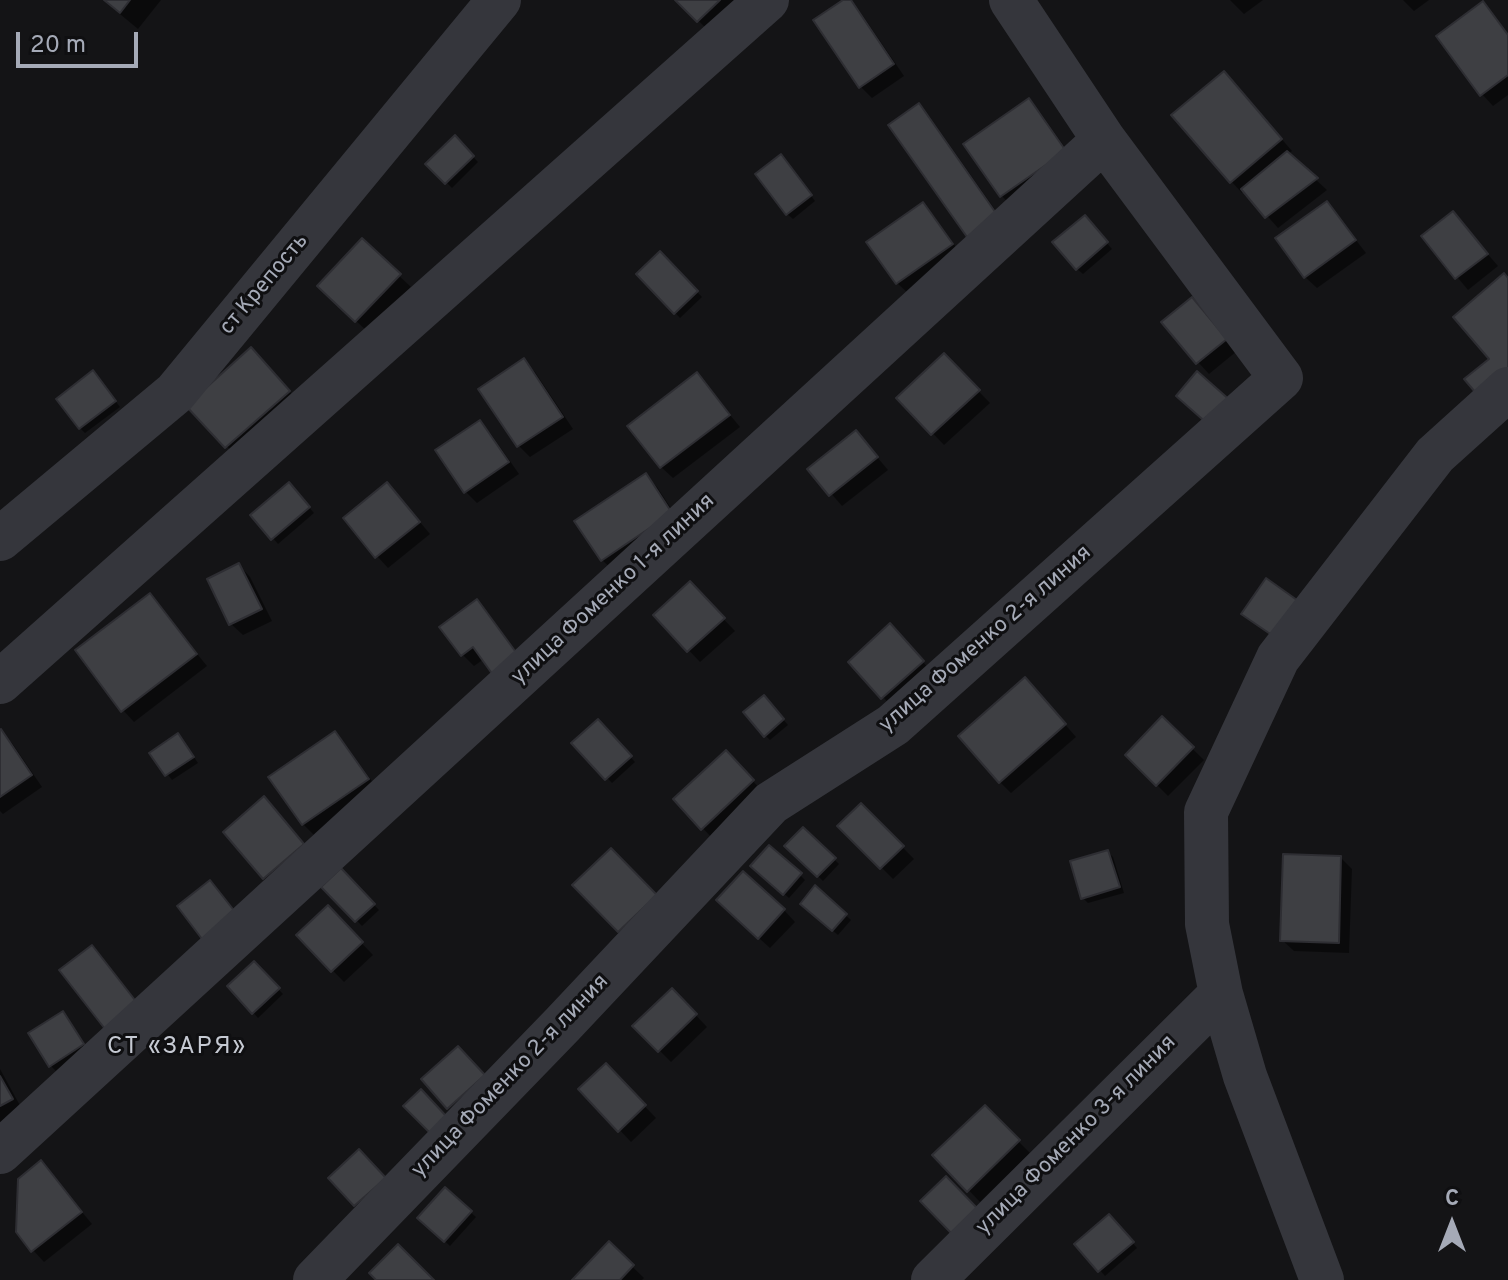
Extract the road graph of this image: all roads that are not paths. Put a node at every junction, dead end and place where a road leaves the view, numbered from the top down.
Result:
1 (499, 0) edge
2 (767, 0) edge
3 (1011, 0) edge
4 (1104, 140) junction
5 (1508, 389) edge
6 (0, 539) edge
7 (0, 682) edge
8 (1221, 994) junction
9 (0, 1152) edge
10 (315, 1280) edge
11 (933, 1280) edge
12 (1322, 1280) edge

1 - 6 street, ст Крепость
2 - 7 street
3 - 4 street
4 - 9 street, улица Фоменко 1-я линия
4 - 10 street, улица Фоменко 2-я линия
5 - 8 street
8 - 11 street, улица Фоменко 3-я линия
8 - 12 street

